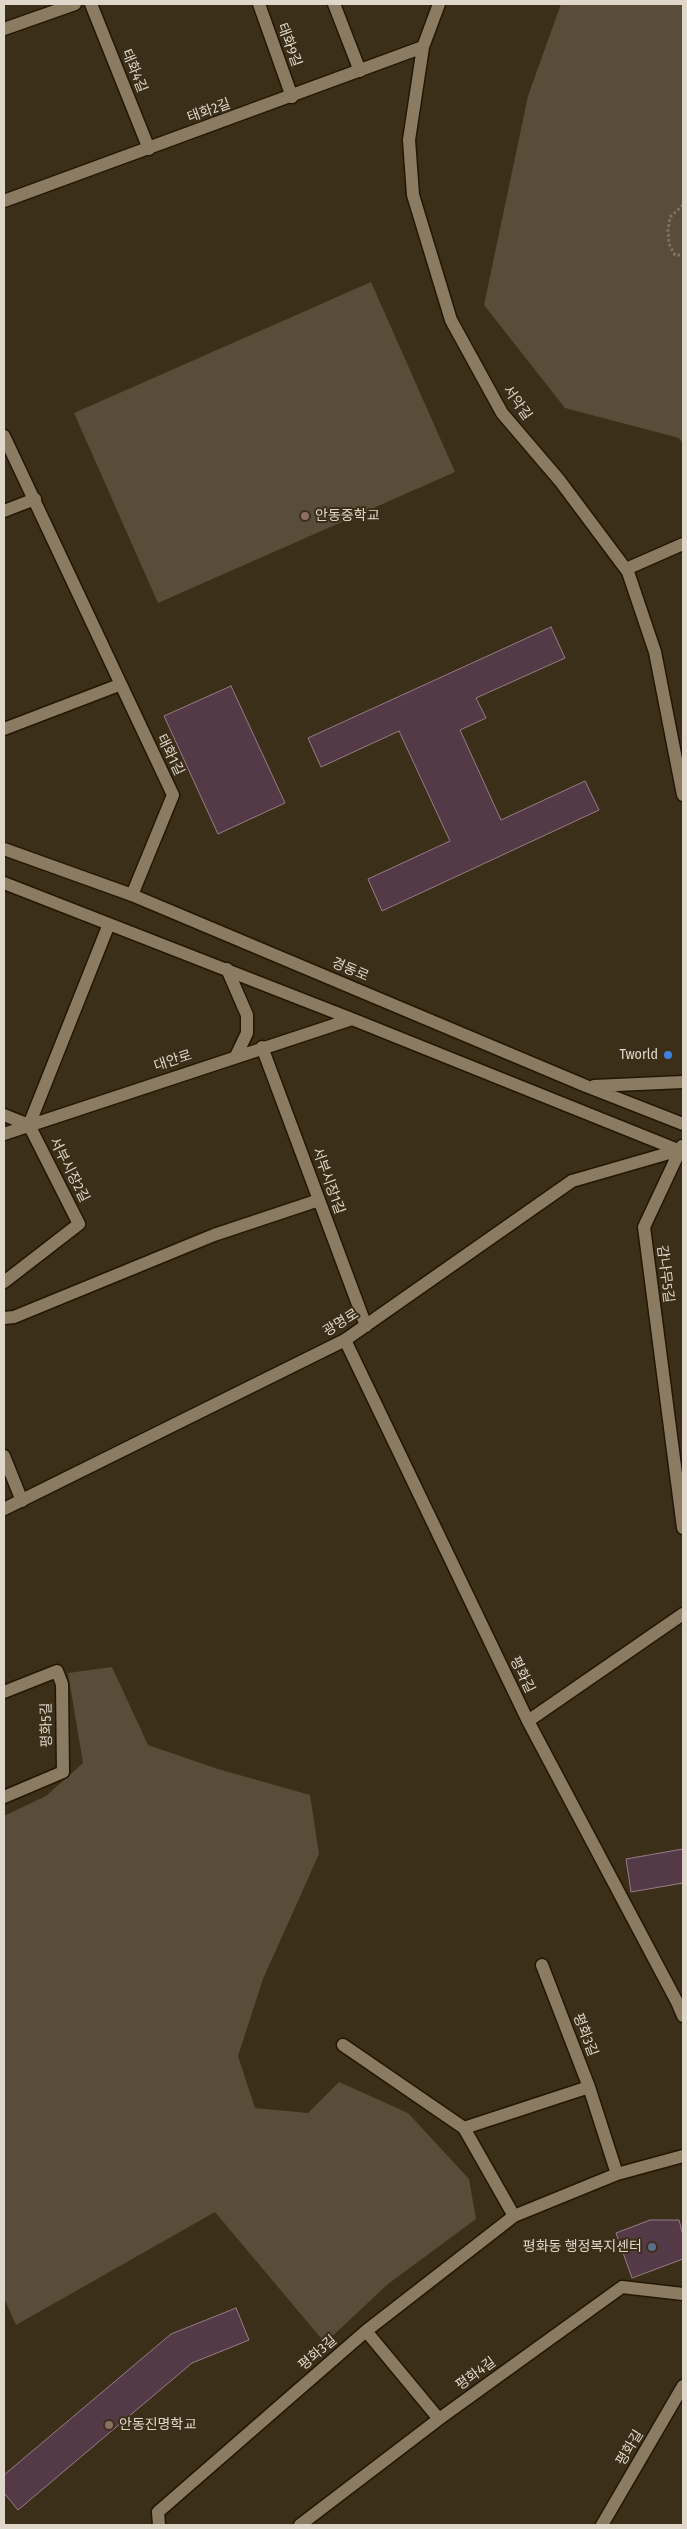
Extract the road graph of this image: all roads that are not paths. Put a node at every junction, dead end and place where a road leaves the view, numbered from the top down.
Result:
1 (75, 4) edge
2 (91, 4) edge
3 (258, 4) edge
4 (334, 4) edge
5 (439, 4) edge
6 (4, 29) edge
7 (423, 47) junction
8 (360, 71) junction
9 (292, 97) junction
10 (149, 149) junction
11 (4, 201) edge
12 (4, 436) edge
13 (35, 499) junction
14 (4, 511) edge
15 (683, 544) edge
16 (626, 569) junction
17 (119, 685) junction
18 (4, 729) edge
19 (683, 795) edge
20 (4, 849) edge
21 (4, 883) edge
22 (132, 895) junction
23 (109, 924) junction
24 (227, 969) junction
25 (352, 1019) junction
26 (262, 1047) junction
27 (236, 1056) junction
28 (683, 1082) edge
29 (586, 1086) junction
30 (4, 1116) edge
31 (683, 1124) edge
32 (29, 1125) junction
33 (4, 1134) edge
34 (682, 1148) edge
35 (319, 1200) junction
36 (4, 1282) edge
37 (4, 1318) edge
38 (366, 1326) junction
39 (345, 1340) junction
40 (4, 1456) edge
41 (22, 1501) junction
42 (4, 1509) edge
43 (683, 1528) edge
44 (683, 1614) edge
45 (4, 1692) edge
46 (528, 1721) junction
47 (4, 1797) edge
48 (542, 1965) dead end
49 (680, 2001) edge
50 (683, 2016) edge
51 (343, 2045) dead end
52 (589, 2086) junction
53 (464, 2128) junction
54 (683, 2156) edge
55 (617, 2174) junction
56 (514, 2216) junction
57 (683, 2294) edge
58 (366, 2331) junction
59 (683, 2386) edge
60 (439, 2419) junction
61 (159, 2525) edge
62 (300, 2525) edge
63 (602, 2525) edge

1 - 6 street
2 - 10 street, 태화4길
3 - 9 street, 태화9길
4 - 8 street
5 - 7 street, 서악길
7 - 8 street, 태화2길
7 - 16 street, 서악길
8 - 9 street, 태화2길
9 - 10 street, 태화2길
10 - 11 street, 태화2길
12 - 13 street, 태화1길
13 - 14 street
13 - 17 street, 태화1길
15 - 16 street
16 - 19 street, 서악길
17 - 18 street
17 - 22 street, 태화1길
20 - 22 street, 경동로
21 - 23 street
22 - 29 street, 경동로
23 - 24 street
23 - 32 street
24 - 25 street
24 - 27 street
25 - 26 street, 대안로
25 - 34 street
26 - 27 street, 대안로
26 - 35 street, 서부시장1길
27 - 32 street, 대안로
28 - 29 street
29 - 31 street, 경동로
30 - 32 street
32 - 33 street, 대안로
32 - 36 street, 서부시장2길
34 - 38 street, 광명로
34 - 43 street, 감나무5길
35 - 37 street
35 - 38 street, 서부시장1길
38 - 39 street, 광명로
39 - 41 street, 광명로
39 - 46 street, 평화길
40 - 41 street
41 - 42 street, 광명로
44 - 46 street
45 - 47 street, 평화5길
46 - 49 street, 평화길
48 - 52 street, 평화3길
49 - 50 street, 평화길
51 - 53 street
52 - 53 street
52 - 55 street, 평화3길
53 - 56 street
54 - 55 street, 평화3길
55 - 56 street, 평화3길
56 - 58 street, 평화3길
57 - 60 street, 평화4길
58 - 60 street
58 - 61 street, 평화3길
59 - 63 street, 평화길
60 - 62 street, 평화4길

